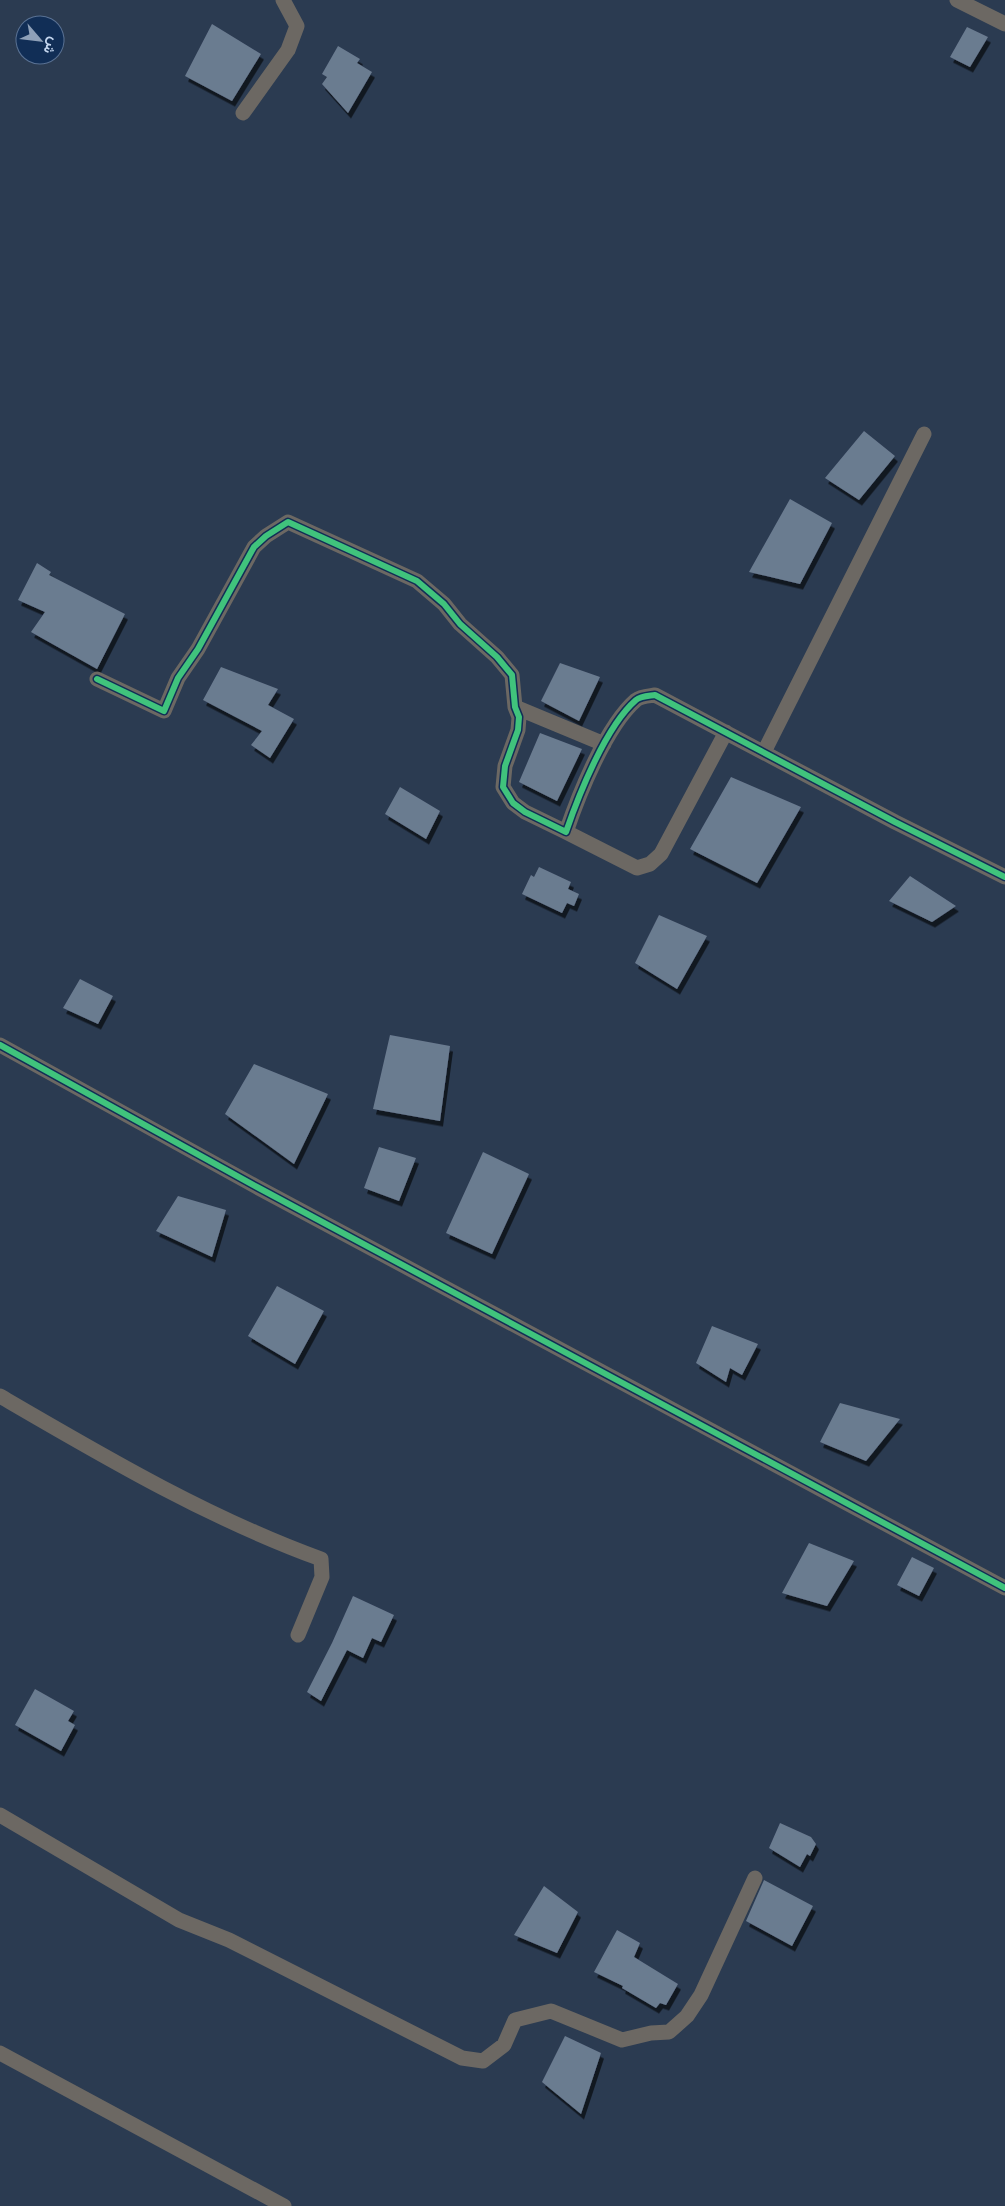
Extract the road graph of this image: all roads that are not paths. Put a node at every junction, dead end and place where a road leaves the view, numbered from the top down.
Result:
1 (283, 0) edge
2 (957, 0) edge
3 (1005, 24) edge
4 (243, 113) dead end
5 (924, 434) dead end
6 (97, 679) dead end
7 (515, 707) junction
8 (726, 732) junction
9 (604, 744) junction
10 (764, 752) junction
11 (566, 832) junction
12 (1005, 877) edge
13 (0, 1046) edge
14 (0, 1396) edge
15 (1005, 1588) edge
16 (298, 1634) dead end
17 (0, 1815) edge
18 (755, 1878) dead end
19 (0, 2052) edge
20 (284, 2206) edge

1 - 4 street
2 - 3 street
5 - 10 street
6 - 7 street
7 - 9 street
7 - 11 street
8 - 9 street
8 - 10 street
8 - 11 street
9 - 11 street
10 - 12 street
13 - 15 street
14 - 16 street
17 - 18 street
19 - 20 street

